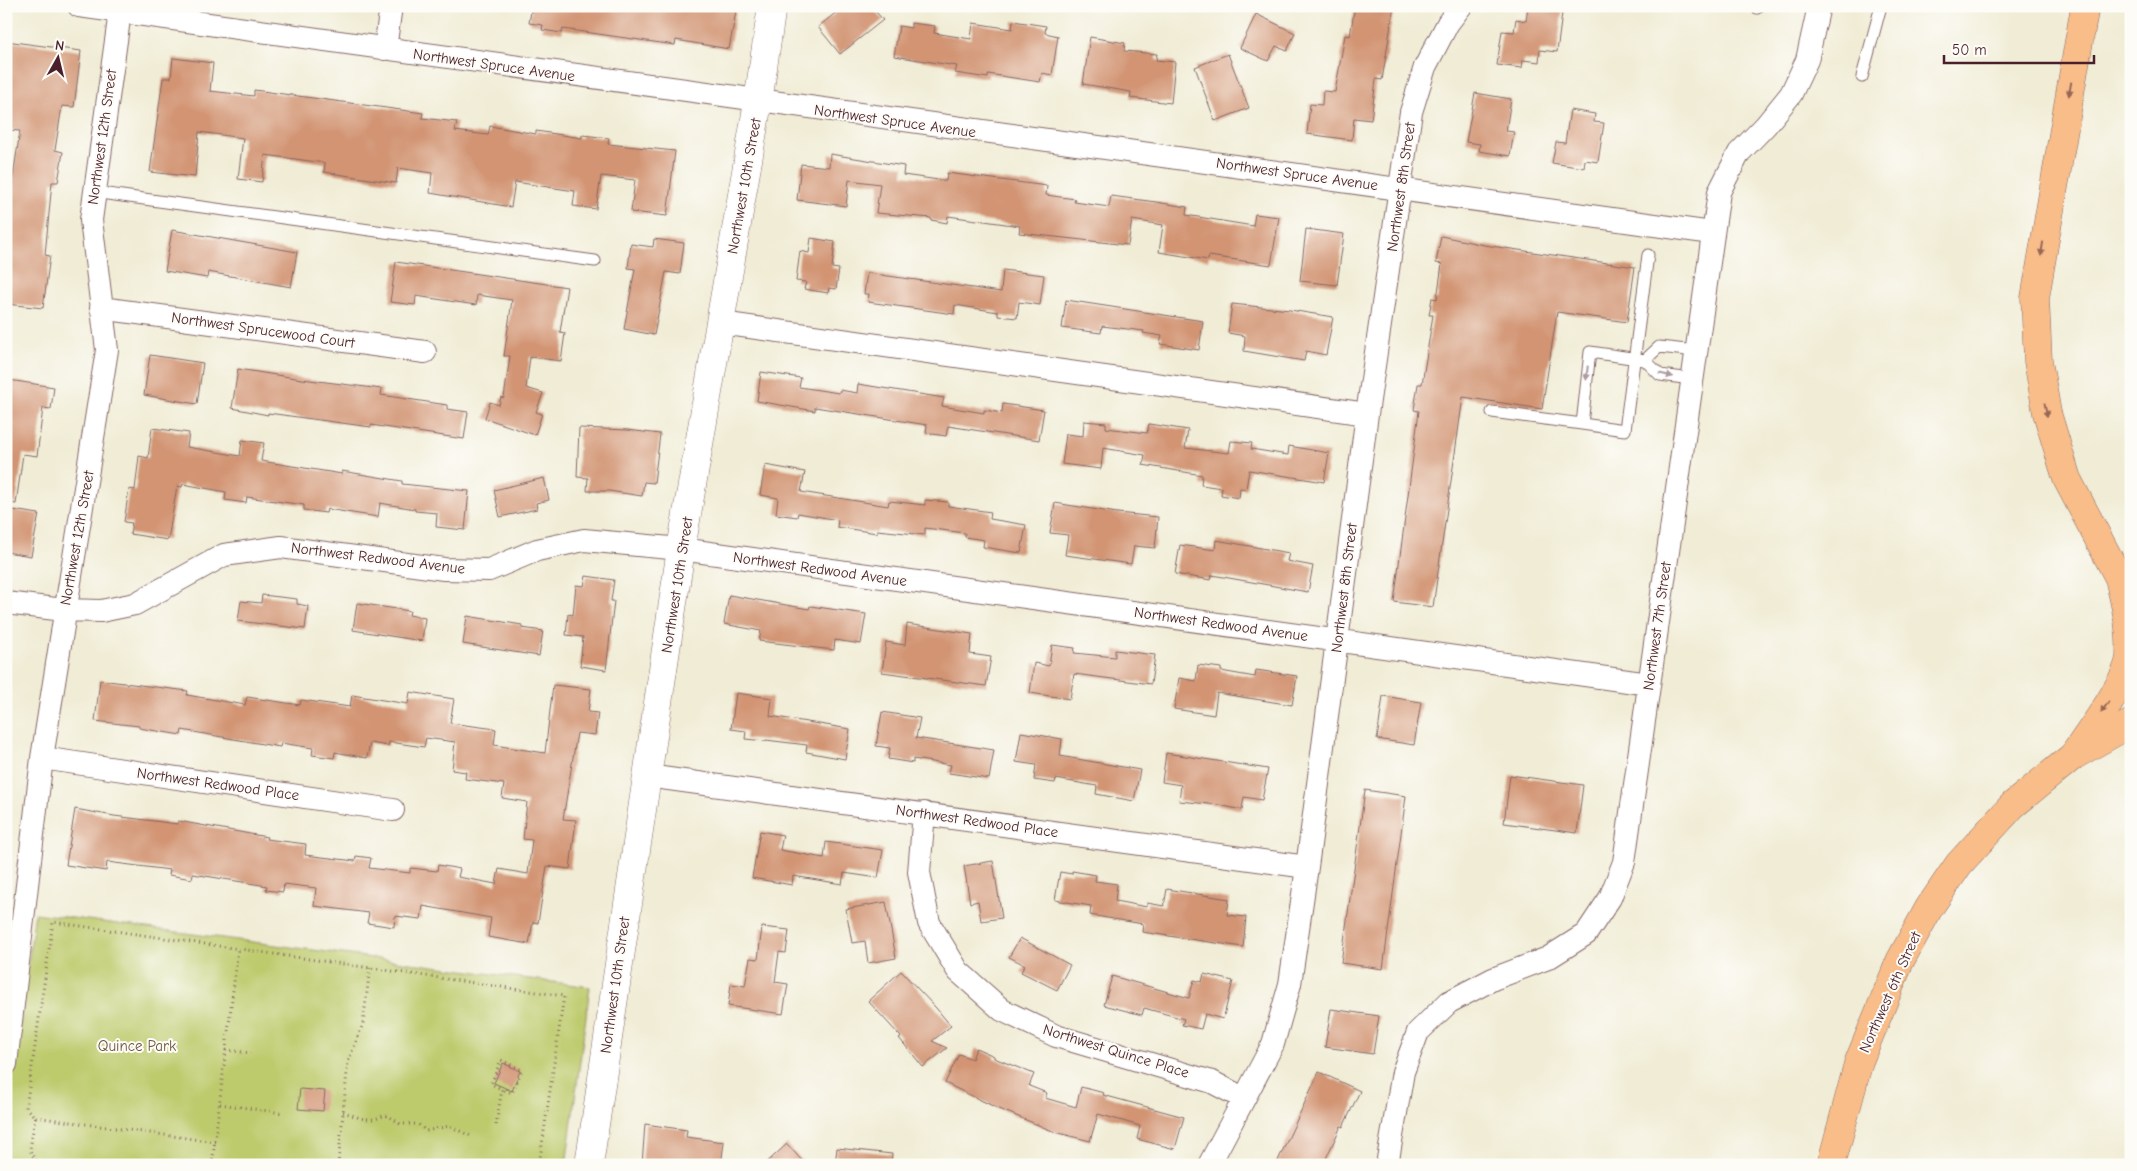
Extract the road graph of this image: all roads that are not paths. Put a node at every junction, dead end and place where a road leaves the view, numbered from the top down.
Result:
1 (79, 6) edge
2 (391, 6) edge
3 (772, 6) edge
4 (1461, 6) edge
5 (1818, 6) edge
6 (1881, 6) edge
7 (2085, 6) edge
8 (120, 12) junction
9 (385, 49) junction
10 (1862, 77) dead end
11 (758, 102) junction
12 (1401, 188) junction
13 (93, 192) junction
14 (1712, 232) junction
15 (1648, 255) dead end
16 (595, 261) dead end
17 (101, 308) junction
18 (721, 323) junction
19 (1696, 351) junction
20 (425, 352) dead end
21 (1639, 359) junction
22 (1692, 380) junction
23 (1492, 412) dead end
24 (1366, 414) junction
25 (1582, 424) junction
26 (681, 549) junction
27 (2125, 585) edge
28 (6, 603) edge
29 (64, 610) junction
30 (1337, 640) junction
31 (1650, 684) junction
32 (2131, 723) edge
33 (2072, 756) junction
34 (42, 758) junction
35 (647, 776) junction
36 (393, 810) dead end
37 (924, 813) junction
38 (1308, 867) junction
39 (6, 1064) edge
40 (1243, 1098) junction
41 (589, 1165) edge
42 (1209, 1165) edge
43 (1387, 1165) edge
44 (1831, 1165) edge

1 - 8 street, Northwest Spruce Avenue
2 - 9 street
3 - 11 street, Northwest 10th Street
4 - 12 street, Northwest 8th Street
5 - 14 street, Northwest 7th Street
6 - 10 lane
7 -> 27 main road
8 - 9 street, Northwest Spruce Avenue
8 - 13 street, Northwest 12th Street
9 - 11 street, Northwest Spruce Avenue
11 - 12 street, Northwest Spruce Avenue
11 - 18 street, Northwest 10th Street
12 - 14 street, Northwest Spruce Avenue
12 - 24 street, Northwest 8th Street
13 - 16 lane
13 - 17 street, Northwest 12th Street
14 - 19 street, Northwest 7th Street
15 - 21 lane
17 - 20 street, Northwest Sprucewood Court
17 - 29 street, Northwest 12th Street
18 - 24 street
18 - 26 street, Northwest 10th Street
19 - 21 lane
19 - 22 street, Northwest 7th Street
21 -> 22 lane
21 - 25 lane
21 -> 25 lane
22 - 31 street, Northwest 7th Street
23 - 25 lane
24 - 30 street, Northwest 8th Street
26 - 29 street, Northwest Redwood Avenue
26 - 30 street, Northwest Redwood Avenue
26 - 35 street, Northwest 10th Street
27 -> 33 main road
28 - 29 street, Northwest Redwood Avenue
29 - 34 street, Northwest 12th Street
30 - 31 street, Northwest Redwood Avenue
30 - 38 street, Northwest 8th Street
31 - 43 street, Northwest 7th Street
32 - 33 main road
33 - 44 main road, Northwest 6th Street
34 - 36 street, Northwest Redwood Place
34 - 39 street, Northwest 12th Street
35 - 37 street, Northwest Redwood Place
35 - 41 street, Northwest 10th Street
37 - 38 street, Northwest Redwood Place
37 - 40 street, Northwest Quince Place
38 - 40 street, Northwest 8th Street
40 - 42 street, Northwest 8th Street

